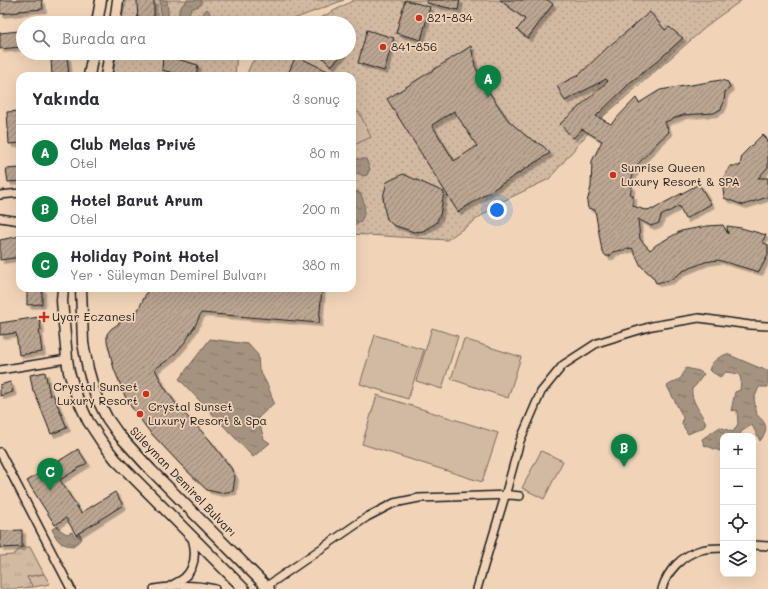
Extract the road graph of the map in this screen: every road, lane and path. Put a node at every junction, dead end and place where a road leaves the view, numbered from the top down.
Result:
1 (101, 0) edge
2 (118, 0) edge
3 (98, 16) edge
4 (116, 16) edge
5 (91, 60) edge
6 (109, 60) edge
7 (90, 72) edge
8 (107, 72) edge
9 (16, 193) edge
10 (0, 195) edge
11 (0, 218) edge
12 (16, 220) edge
13 (63, 292) edge
14 (81, 292) edge
15 (768, 326) edge
16 (67, 359) junction
17 (0, 370) edge
18 (0, 452) edge
19 (505, 496) junction
20 (520, 496) dead end
21 (191, 536) junction
22 (756, 545) edge
23 (768, 546) edge
24 (720, 548) edge
25 (170, 586) junction
26 (268, 588) edge
27 (71, 589) edge
28 (154, 589) edge
29 (215, 589) edge
30 (244, 589) edge
31 (477, 589) edge
32 (662, 589) edge

1 - 3 main road
2 - 4 main road
5 - 7 main road
6 - 8 main road
9 - 10 street
11 - 12 street
13 - 16 main road
14 - 26 main road, Süleyman Demirel Bulvarı
15 - 19 street
16 - 17 street
16 - 21 main road
18 - 27 street
19 - 20 street
19 - 26 street
19 - 31 street
21 - 25 street
21 - 30 main road
22 - 23 street
24 - 32 street
25 - 28 street
25 - 29 street

